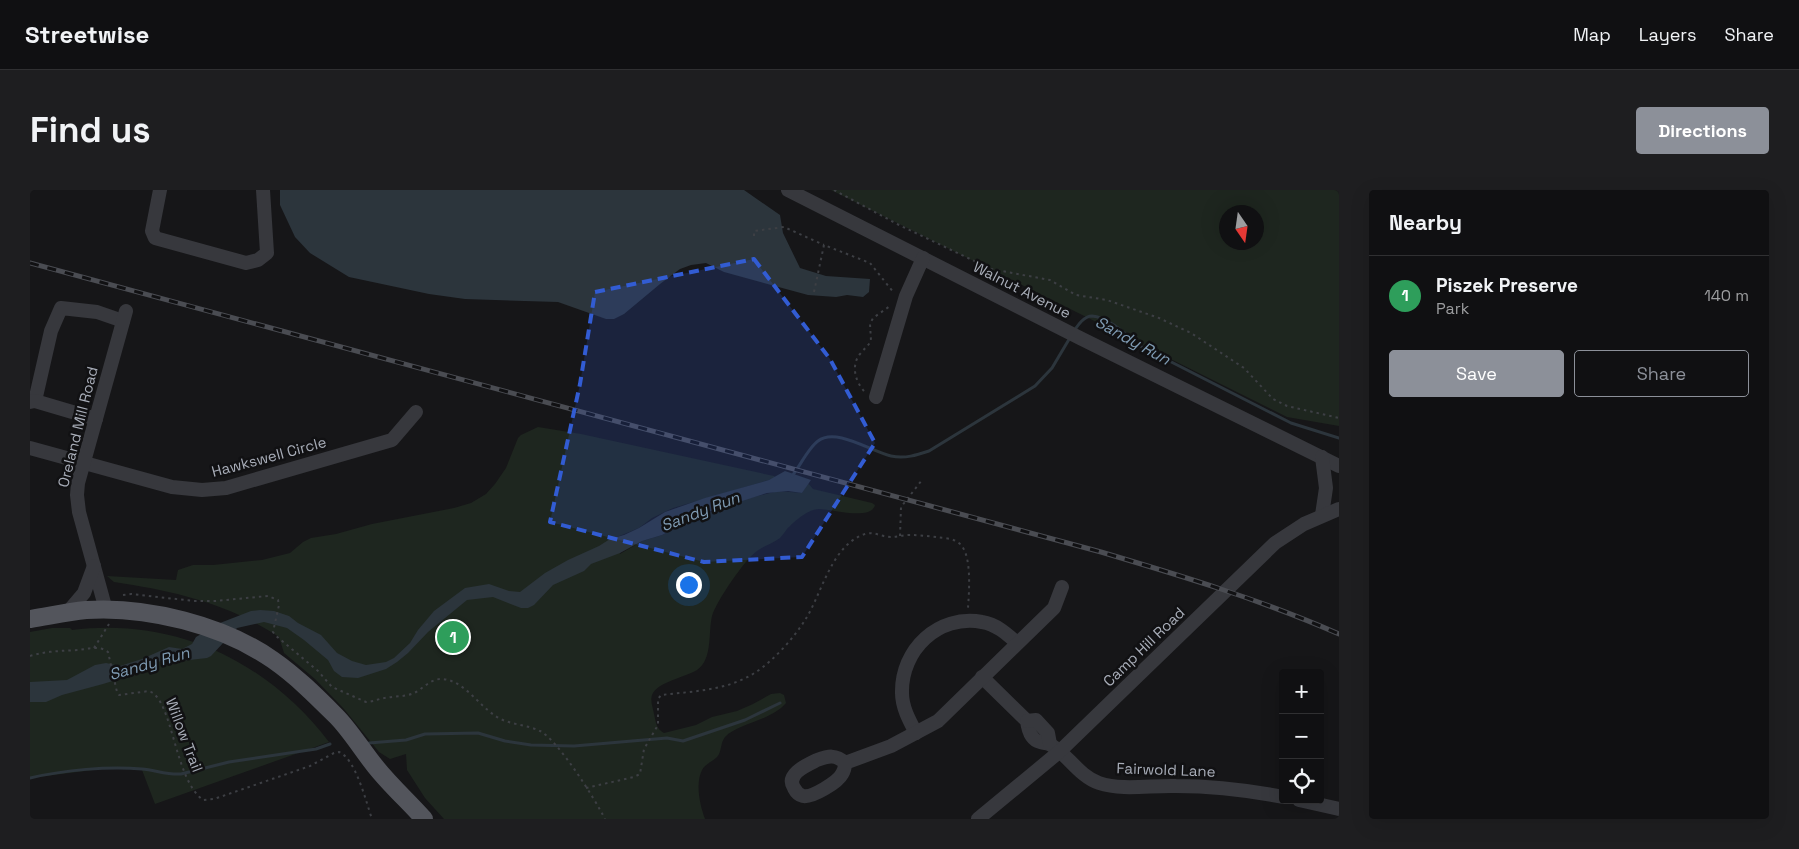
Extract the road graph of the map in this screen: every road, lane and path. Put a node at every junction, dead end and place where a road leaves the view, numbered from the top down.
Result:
1 (160, 190) edge
2 (263, 190) edge
3 (788, 190) edge
4 (834, 190) edge
5 (753, 226) dead end
6 (754, 231) junction
7 (754, 236) dead end
8 (824, 245) junction
9 (924, 258) junction
10 (814, 292) dead end
11 (904, 301) junction
12 (876, 397) joint
13 (33, 402) edge
14 (416, 412) dead end
15 (1339, 418) edge
16 (96, 419) junction
17 (30, 448) edge
18 (1322, 457) junction
19 (84, 463) junction
20 (1339, 466) edge
21 (922, 480) dead end
22 (1339, 509) edge
23 (1322, 516) junction
24 (900, 536) junction
25 (94, 566) junction
26 (1062, 587) dead end
27 (119, 596) dead end
28 (68, 612) junction
29 (109, 614) junction
30 (30, 619) edge
31 (967, 621) junction
32 (1018, 643) junction
33 (94, 648) junction
34 (30, 656) edge
35 (982, 677) junction
36 (916, 733) junction
37 (1054, 748) junction
38 (845, 763) dead end
39 (586, 788) junction
40 (1279, 796) edge
41 (1317, 804) edge
42 (1339, 809) edge
43 (372, 819) edge
44 (424, 819) edge
45 (605, 819) edge
46 (978, 819) edge

1 - 2 street
3 - 9 street, Walnut Avenue
4 - 15 path
5 - 6 path
6 - 7 path
6 - 8 path
8 - 10 path
8 - 11 path
9 - 11 street
9 - 18 street, Walnut Avenue
11 - 12 street
11 - 12 path
13 - 16 street
13 - 16 street, Oreland Mill Road
14 - 19 street, Hawkswell Circle
16 - 19 street, Oreland Mill Road
17 - 19 street, Hawkswell Circle
18 - 20 street, Walnut Avenue
18 - 23 street
19 - 25 street, Oreland Mill Road
21 - 24 path
22 - 23 street, Camp Hill Road
23 - 37 street, Camp Hill Road
24 - 31 path
24 - 39 path
25 - 28 street
25 - 29 street, Oreland Mill Road
26 - 32 street
27 - 39 path
28 - 29 main road
28 - 30 main road
29 - 33 path
29 - 44 main road
31 - 32 street
31 - 36 street
32 - 35 street
33 - 34 path
33 - 43 path, Willow Trail
35 - 36 street
35 - 37 street, Fairwold Lane
36 - 38 street
37 - 40 street, Fairwold Lane
37 - 46 street, Camp Hill Road
39 - 45 path
41 - 42 street

